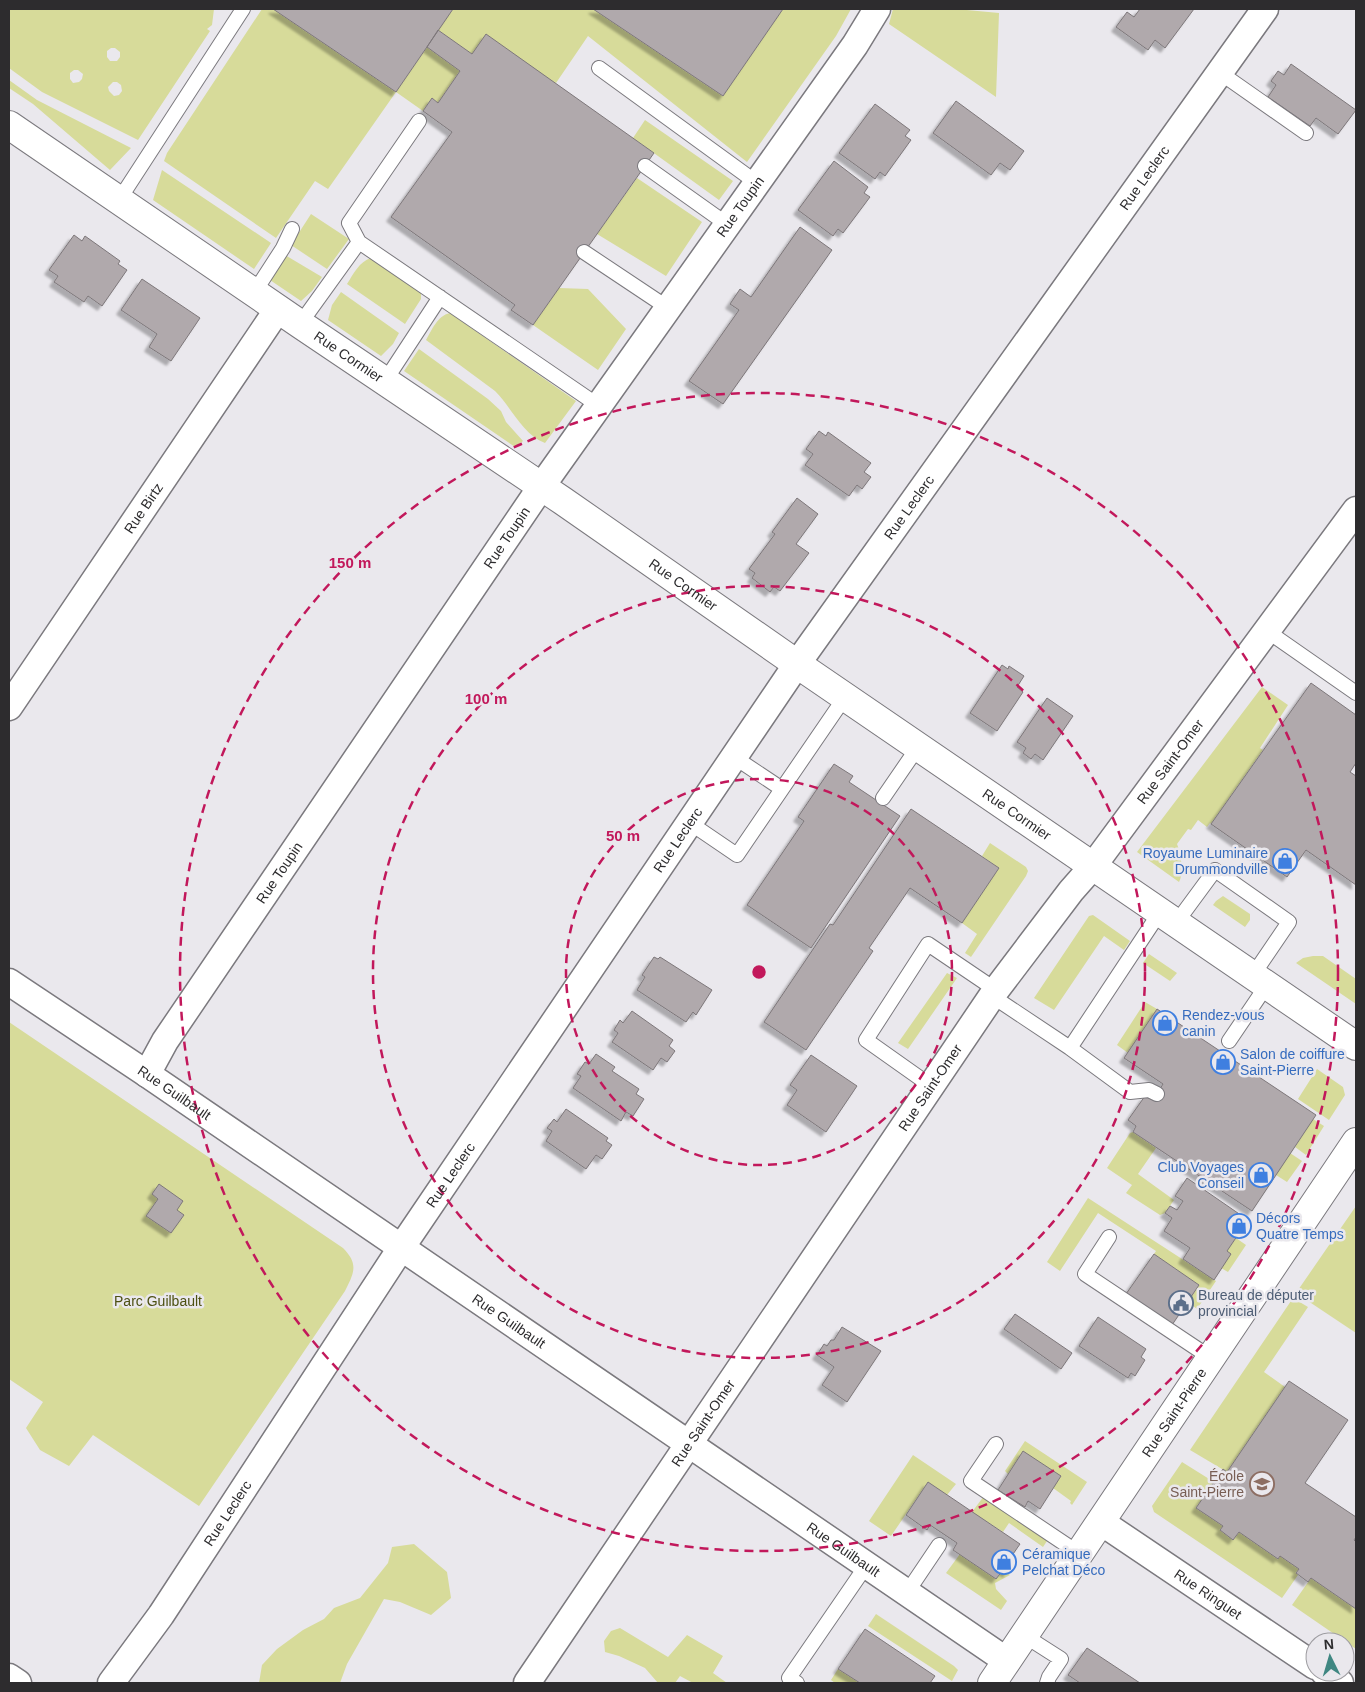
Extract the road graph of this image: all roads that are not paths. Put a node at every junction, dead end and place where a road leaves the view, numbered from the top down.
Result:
1 (243, 9) edge
2 (877, 9) edge
3 (1264, 9) edge
4 (599, 68) dead end
5 (1219, 72) junction
6 (419, 121) dead end
7 (9, 125) edge
8 (1306, 133) dead end
9 (645, 166) dead end
10 (757, 183) junction
11 (119, 200) junction
12 (728, 225) junction
13 (292, 229) dead end
14 (360, 242) junction
15 (584, 252) dead end
16 (254, 293) junction
17 (440, 297) junction
18 (668, 308) junction
19 (278, 309) junction
20 (300, 324) junction
21 (385, 381) junction
22 (599, 406) junction
23 (541, 487) junction
24 (1356, 510) edge
25 (1267, 631) junction
26 (797, 664) junction
27 (1356, 693) edge
28 (845, 697) junction
29 (9, 707) edge
30 (918, 747) junction
31 (734, 757) junction
32 (782, 788) junction
33 (883, 798) dead end
34 (690, 823) junction
35 (1093, 866) junction
36 (1168, 918) junction
37 (1260, 980) junction
38 (9, 982) edge
39 (994, 993) junction
40 (1229, 1041) dead end
41 (1356, 1046) edge
42 (1070, 1048) junction
43 (147, 1074) junction
44 (931, 1086) junction
45 (1157, 1094) dead end
46 (1356, 1142) edge
47 (1109, 1237) dead end
48 (401, 1248) junction
49 (1211, 1358) junction
50 (996, 1444) dead end
51 (689, 1445) junction
52 (1101, 1522) junction
53 (939, 1544) dead end
54 (1080, 1554) junction
55 (866, 1566) junction
56 (906, 1594) junction
57 (1025, 1636) junction
58 (1305, 1659) edge
59 (1000, 1672) edge
60 (9, 1677) edge
61 (18, 1683) edge
62 (112, 1683) edge
63 (527, 1683) edge
64 (797, 1683) edge
65 (1047, 1683) edge

1 - 11 lane
2 - 10 street, Rue Toupin
3 - 5 street, Rue Leclerc
4 - 10 lane
5 - 8 lane
5 - 26 street, Rue Leclerc
6 - 14 lane
7 - 11 street, Rue Cormier
9 - 12 lane
10 - 12 street, Rue Toupin
11 - 16 street, Rue Cormier
12 - 18 street, Rue Toupin
13 - 16 lane
14 - 17 lane
14 - 20 lane
15 - 18 lane
16 - 19 street, Rue Cormier
17 - 21 lane
17 - 22 lane
18 - 22 street, Rue Toupin
19 - 20 street, Rue Cormier
19 - 29 street, Rue Birtz
20 - 21 street, Rue Cormier
21 - 23 street, Rue Cormier
22 - 23 street, Rue Toupin
23 - 26 street, Rue Cormier
23 - 43 street, Rue Toupin
24 - 25 street, Rue Saint-Omer
25 - 27 lane
25 - 35 street, Rue Saint-Omer
26 - 28 street, Rue Cormier
26 - 31 street, Rue Leclerc
28 - 30 street, Rue Cormier
28 - 32 lane
30 - 33 lane
30 - 35 street, Rue Cormier
31 - 32 lane
31 - 34 street, Rue Leclerc
32 - 34 lane
34 - 48 street, Rue Leclerc
35 - 36 street, Rue Cormier
35 - 39 street, Rue Saint-Omer
36 - 37 street, Rue Cormier
36 - 37 lane
36 - 42 lane
37 - 40 lane
37 - 41 street, Rue Cormier
38 - 43 street, Rue Guilbault
39 - 42 lane
39 - 44 street, Rue Saint-Omer
39 - 44 lane
42 - 45 lane
43 - 48 street, Rue Guilbault
44 - 51 street, Rue Saint-Omer
46 - 49 street, Rue Saint-Pierre
47 - 49 lane
48 - 51 street, Rue Guilbault
48 - 62 street, Rue Leclerc
49 - 52 street, Rue Saint-Pierre
50 - 54 lane
51 - 55 street, Rue Guilbault
51 - 63 street, Rue Saint-Omer
52 - 54 street, Rue Saint-Pierre
52 - 58 street, Rue Ringuet
53 - 56 lane
54 - 57 street, Rue Saint-Pierre
55 - 56 street, Rue Guilbault
55 - 64 lane
56 - 59 street, Rue Guilbault
57 - 59 street, Rue Saint-Pierre
57 - 65 lane
60 - 61 street

